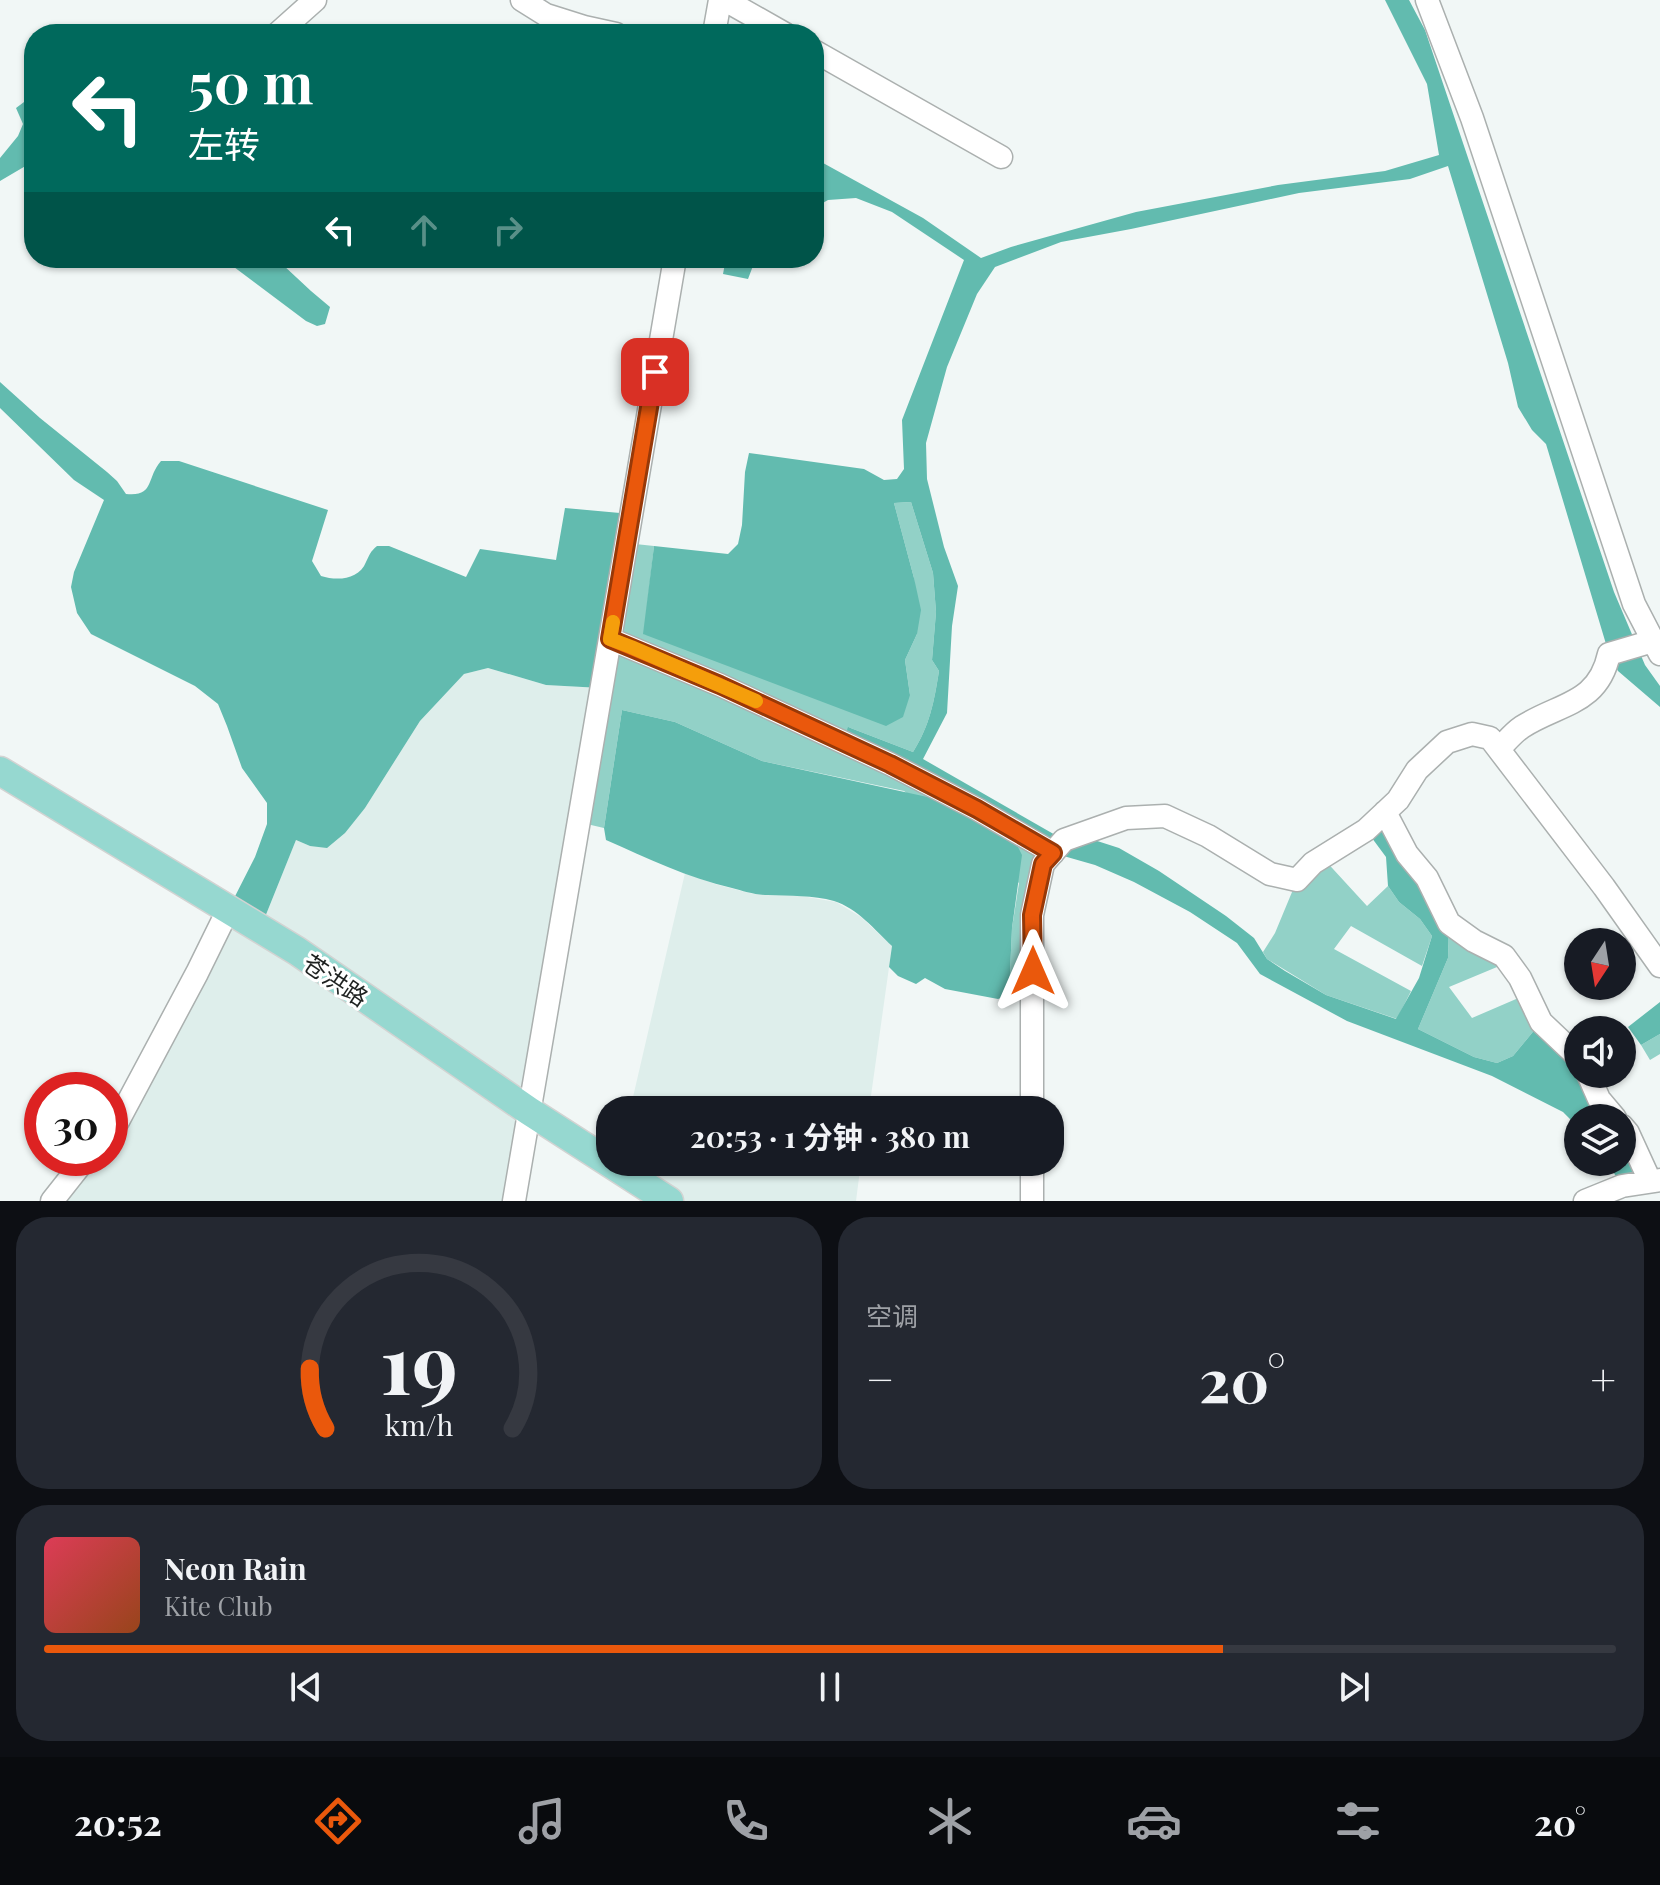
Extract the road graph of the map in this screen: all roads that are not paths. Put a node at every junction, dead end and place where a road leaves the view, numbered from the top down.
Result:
1 (315, 0) edge
2 (522, 0) edge
3 (723, 0) edge
4 (1427, 0) edge
5 (288, 24) edge
6 (574, 24) edge
7 (717, 24) edge
8 (767, 24) edge
9 (824, 57) edge
10 (1001, 157) dead end
11 (673, 268) edge
12 (610, 639) junction
13 (1657, 647) edge
14 (1499, 749) junction
15 (0, 773) edge
16 (1385, 812) junction
17 (1053, 853) junction
18 (227, 912) junction
19 (1660, 966) edge
20 (1564, 1044) edge
21 (1032, 1096) edge
22 (128, 1102) edge
23 (529, 1113) junction
24 (1636, 1147) edge
25 (72, 1176) edge
26 (1032, 1176) edge
27 (1655, 1180) edge
28 (52, 1201) edge
29 (514, 1201) edge
30 (661, 1201) edge
31 (669, 1201) edge
32 (1032, 1201) edge
33 (1585, 1201) edge

1 - 5 street
2 - 6 street
3 - 7 street
3 - 8 street
4 - 13 street
9 - 10 street
11 - 12 street
12 - 17 street
12 - 23 street
13 - 14 street
14 - 16 street
14 - 19 street
15 - 18 main road, 苍洪路
15 - 23 main road
16 - 17 street
16 - 20 street
17 - 21 street
18 - 22 street
18 - 23 main road, 苍洪路
23 - 29 street
23 - 30 main road, 苍洪路
23 - 31 main road
24 - 27 street
25 - 28 street
26 - 32 street
27 - 33 street

